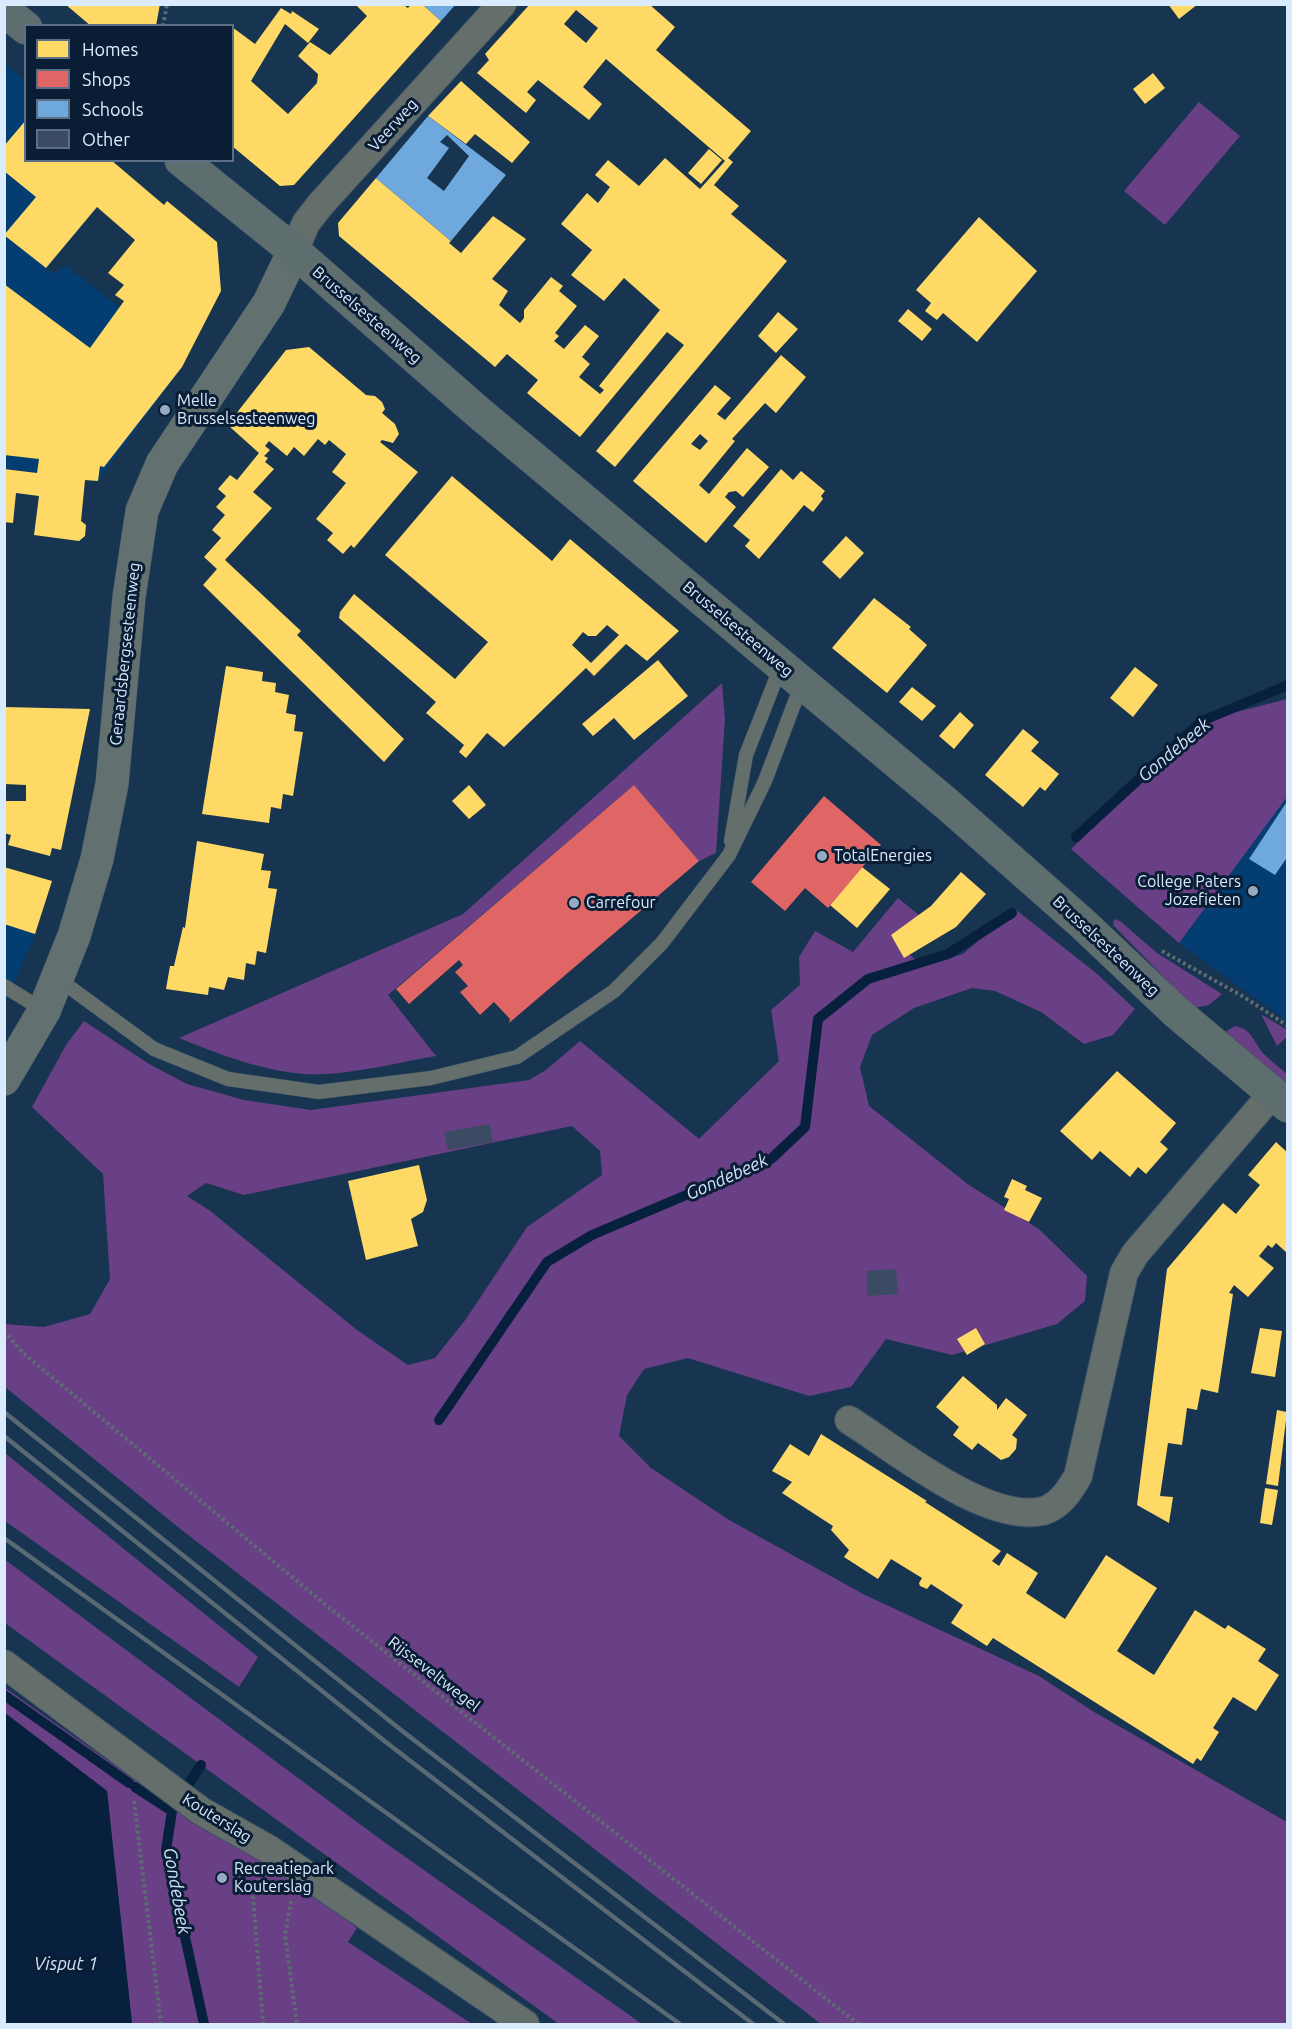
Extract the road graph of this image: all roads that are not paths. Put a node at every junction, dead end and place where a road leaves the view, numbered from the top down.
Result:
1 (502, 4) edge
2 (4, 10) edge
3 (24, 26) edge
4 (183, 162) edge
5 (294, 251) junction
6 (792, 674) junction
7 (729, 855) junction
8 (57, 978) junction
9 (4, 986) edge
10 (44, 1011) junction
11 (4, 1079) edge
12 (1280, 1099) edge
13 (849, 1420) dead end
14 (4, 1664) edge
15 (525, 2025) edge

1 - 5 street, Veerweg
2 - 3 main road
4 - 5 main road, Brusselsesteenweg
5 - 6 main road, Brusselsesteenweg
5 - 8 main road, Geraardsbergsesteenweg
6 - 7 lane
6 - 7 lane
6 - 12 main road, Brusselsesteenweg
7 - 8 lane
8 - 10 main road, Geraardsbergsesteenweg
9 - 10 lane
10 - 11 main road, Geraardsbergsesteenweg
12 - 13 street
14 - 15 street, Kouterslag

